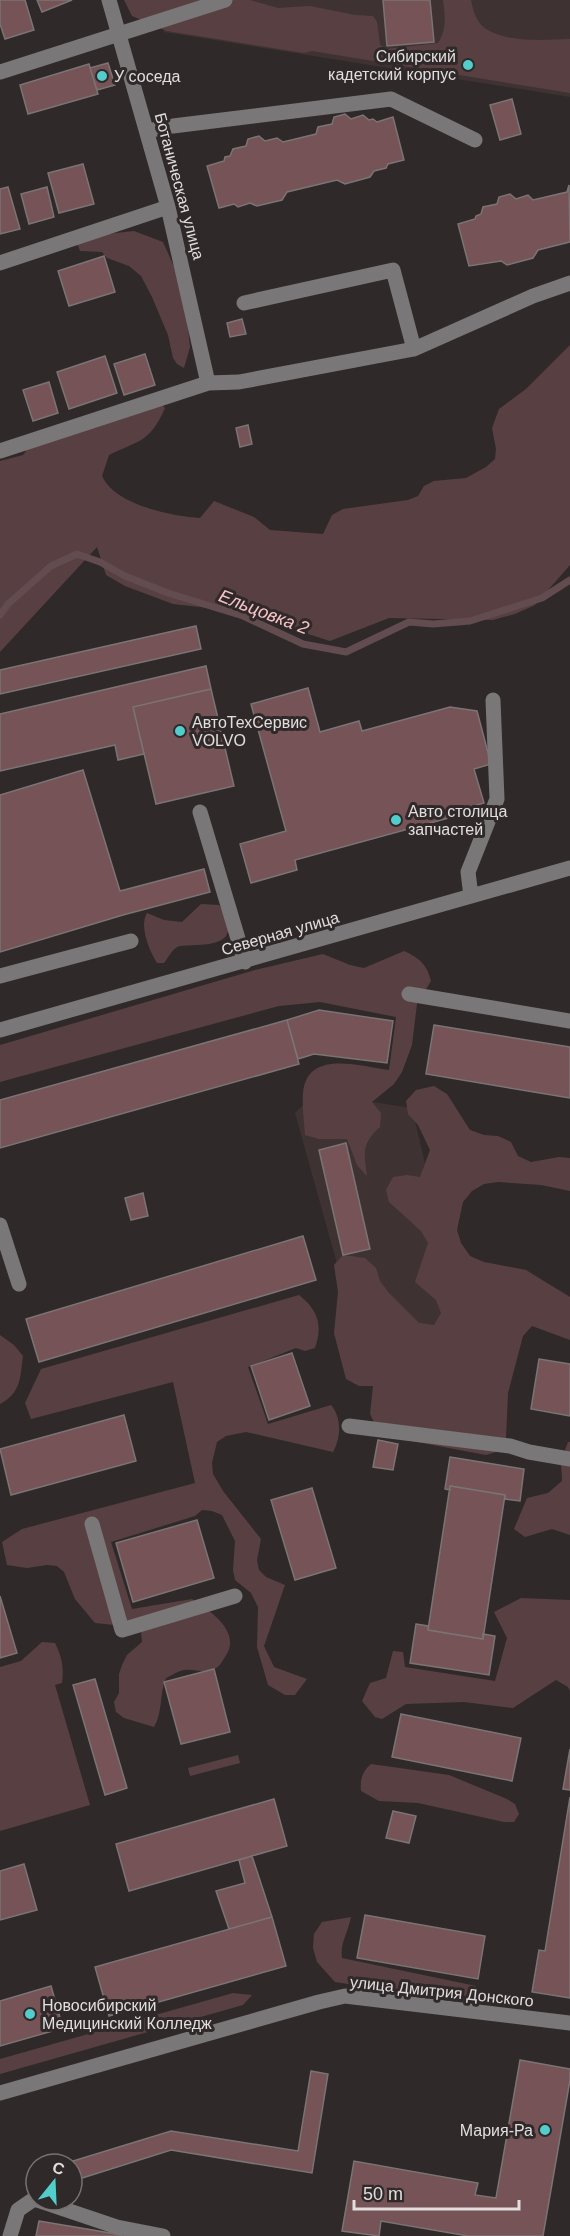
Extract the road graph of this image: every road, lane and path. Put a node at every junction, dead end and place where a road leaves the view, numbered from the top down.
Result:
1 (109, 0) edge
2 (225, 0) edge
3 (119, 33) junction
4 (0, 72) edge
5 (147, 131) junction
6 (475, 140) dead end
7 (168, 207) junction
8 (0, 262) edge
9 (570, 283) edge
10 (244, 303) dead end
11 (414, 349) junction
12 (208, 383) junction
13 (0, 451) edge
14 (493, 700) dead end
15 (200, 812) dead end
16 (570, 868) edge
17 (471, 896) junction
18 (131, 940) dead end
19 (245, 962) junction
20 (0, 976) edge
21 (408, 993) dead end
22 (570, 1021) edge
23 (0, 1030) edge
24 (0, 1225) edge
25 (19, 1284) dead end
26 (349, 1426) dead end
27 (570, 1459) edge
28 (92, 1524) dead end
29 (235, 1596) dead end
30 (570, 2023) edge
31 (0, 2094) edge
32 (10, 2236) edge
33 (163, 2236) edge

1 - 3 street, Ботаническая улица
2 - 3 street
3 - 4 street
3 - 5 street, Ботаническая улица
5 - 6 street
5 - 7 street, Ботаническая улица
7 - 8 street
7 - 12 street, Ботаническая улица
9 - 11 street
10 - 11 street
11 - 12 street
12 - 13 street
14 - 17 street
15 - 19 street
16 - 17 street, Северная улица
17 - 19 street, Северная улица
18 - 20 street
19 - 23 street, Северная улица
21 - 22 street
24 - 25 street
26 - 27 street
28 - 29 street
30 - 31 street, улица Дмитрия Донского
32 - 33 street

